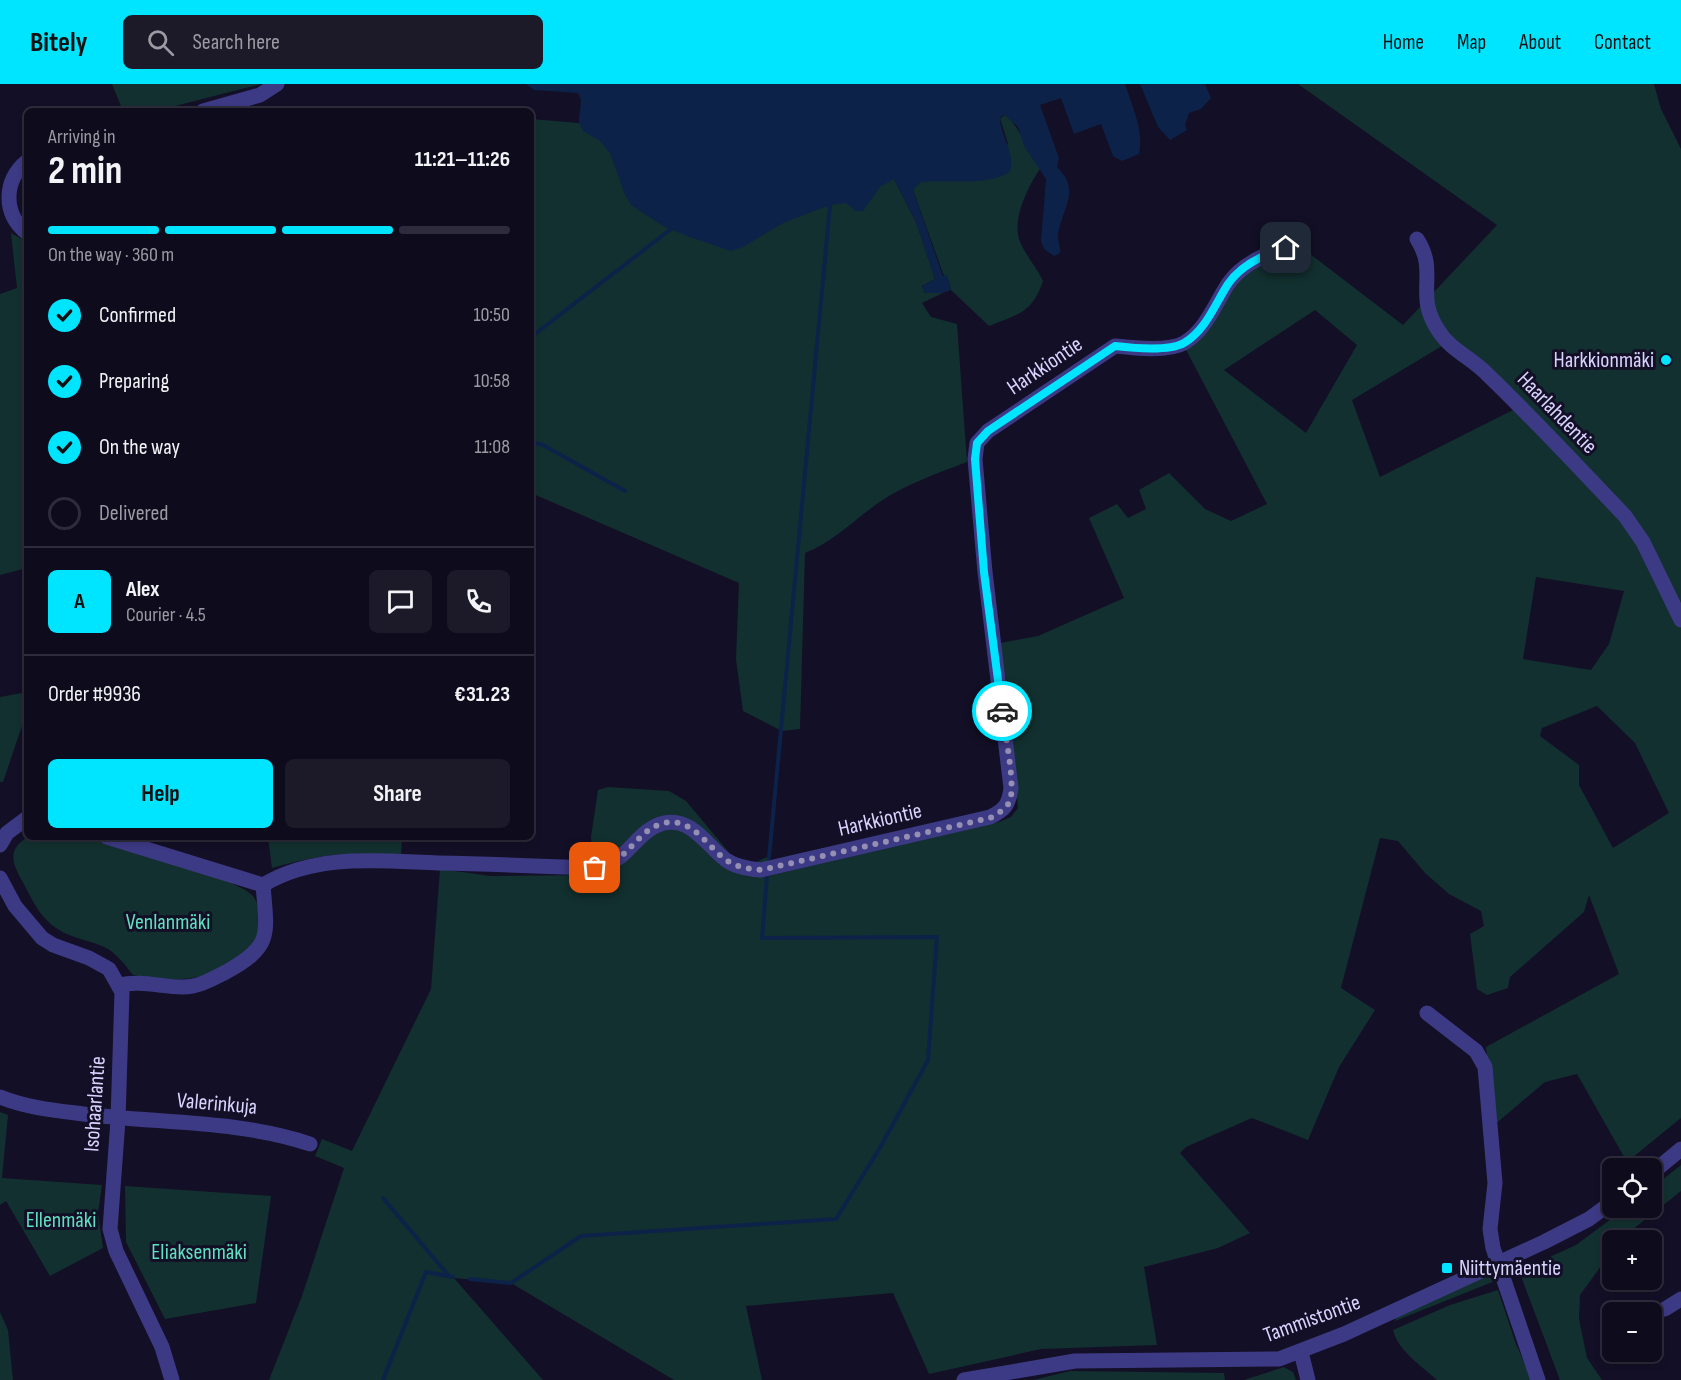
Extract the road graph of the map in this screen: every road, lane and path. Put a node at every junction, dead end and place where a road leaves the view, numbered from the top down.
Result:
1 (277, 84) edge
2 (214, 108) edge
3 (24, 164) edge
4 (7, 223) edge
5 (24, 232) edge
6 (1417, 240) dead end
7 (1286, 248) dead end
8 (1681, 620) edge
9 (24, 820) edge
10 (117, 840) edge
11 (0, 845) edge
12 (0, 878) edge
13 (263, 885) junction
14 (119, 985) junction
15 (1427, 1013) dead end
16 (0, 1097) edge
17 (118, 1120) junction
18 (310, 1144) dead end
19 (1681, 1149) edge
20 (1662, 1165) edge
21 (1602, 1208) edge
22 (1498, 1263) junction
23 (1681, 1299) edge
24 (1665, 1309) dead end
25 (1301, 1352) junction
26 (172, 1380) edge
27 (964, 1380) edge
28 (1308, 1380) edge
29 (1538, 1380) edge

1 - 2 street
3 - 4 street
4 - 5 street
6 - 8 street, Haarlahdentie
7 - 13 street, Harkkiontie
9 - 11 street
10 - 13 street
12 - 14 street
13 - 14 street
14 - 17 street, Isohaarlantie
15 - 22 street
16 - 17 street, Valerinkuja
17 - 18 street, Valerinkuja
17 - 26 street, Isohaarlantie
19 - 20 street
21 - 22 street, Tammistontie
22 - 25 street, Tammistontie
22 - 29 street
23 - 24 street
25 - 27 street, Tammistontie
25 - 28 street

